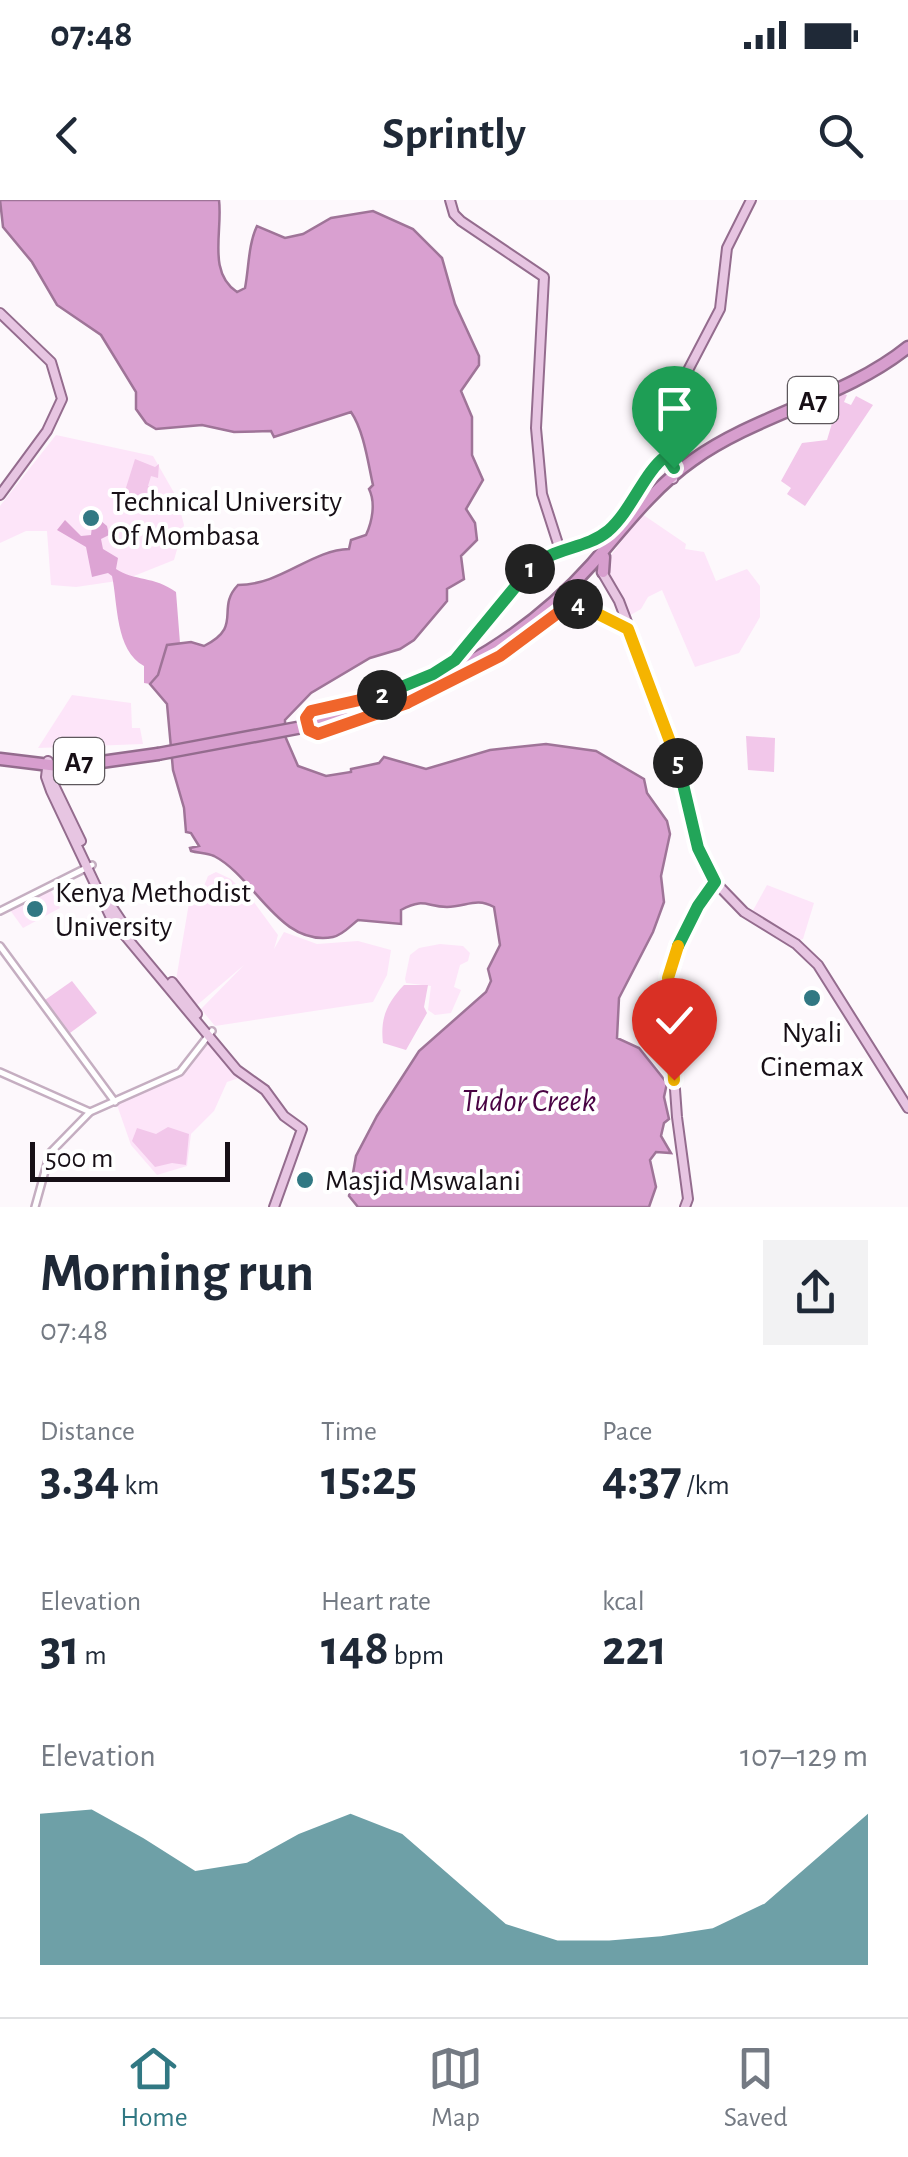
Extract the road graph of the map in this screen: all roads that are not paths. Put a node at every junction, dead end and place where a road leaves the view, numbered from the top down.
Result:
1 (450, 200) edge
2 (751, 200) edge
3 (0, 313) edge
4 (908, 347) edge
5 (666, 456) junction
6 (674, 474) junction
7 (0, 495) edge
8 (560, 550) junction
9 (597, 570) junction
10 (557, 606) junction
11 (551, 619) junction
12 (625, 626) junction
13 (498, 653) junction
14 (467, 656) junction
15 (313, 722) junction
16 (158, 752) junction
17 (0, 757) edge
18 (48, 768) junction
19 (89, 866) junction
20 (719, 888) junction
21 (0, 912) edge
22 (0, 946) edge
23 (210, 1036) junction
24 (0, 1072) edge
25 (114, 1102) junction
26 (908, 1108) edge
27 (90, 1112) junction
28 (35, 1207) edge
29 (276, 1207) edge
30 (686, 1207) edge

1 - 8 main road
2 - 5 main road
3 - 7 main road
4 - 6 highway, A7
5 - 6 main road
5 - 8 main road
6 - 9 highway, A7
8 - 14 main road
9 - 10 highway, A7
9 - 12 main road
9 - 14 highway, A7
10 - 11 highway
10 - 13 highway, A7
11 - 12 main road
11 - 13 main road
12 - 20 main road
13 - 15 highway, A7
14 - 15 highway, A7
15 - 16 highway, A7, bridge
16 - 18 highway, A7
16 - 18 highway, A7
17 - 18 highway, A7
18 - 19 main road
19 - 21 street
19 - 23 main road
20 - 26 main road
20 - 30 main road
22 - 25 street
23 - 25 street
23 - 29 main road
23 - 29 main road
24 - 27 street
25 - 27 street
27 - 28 street

